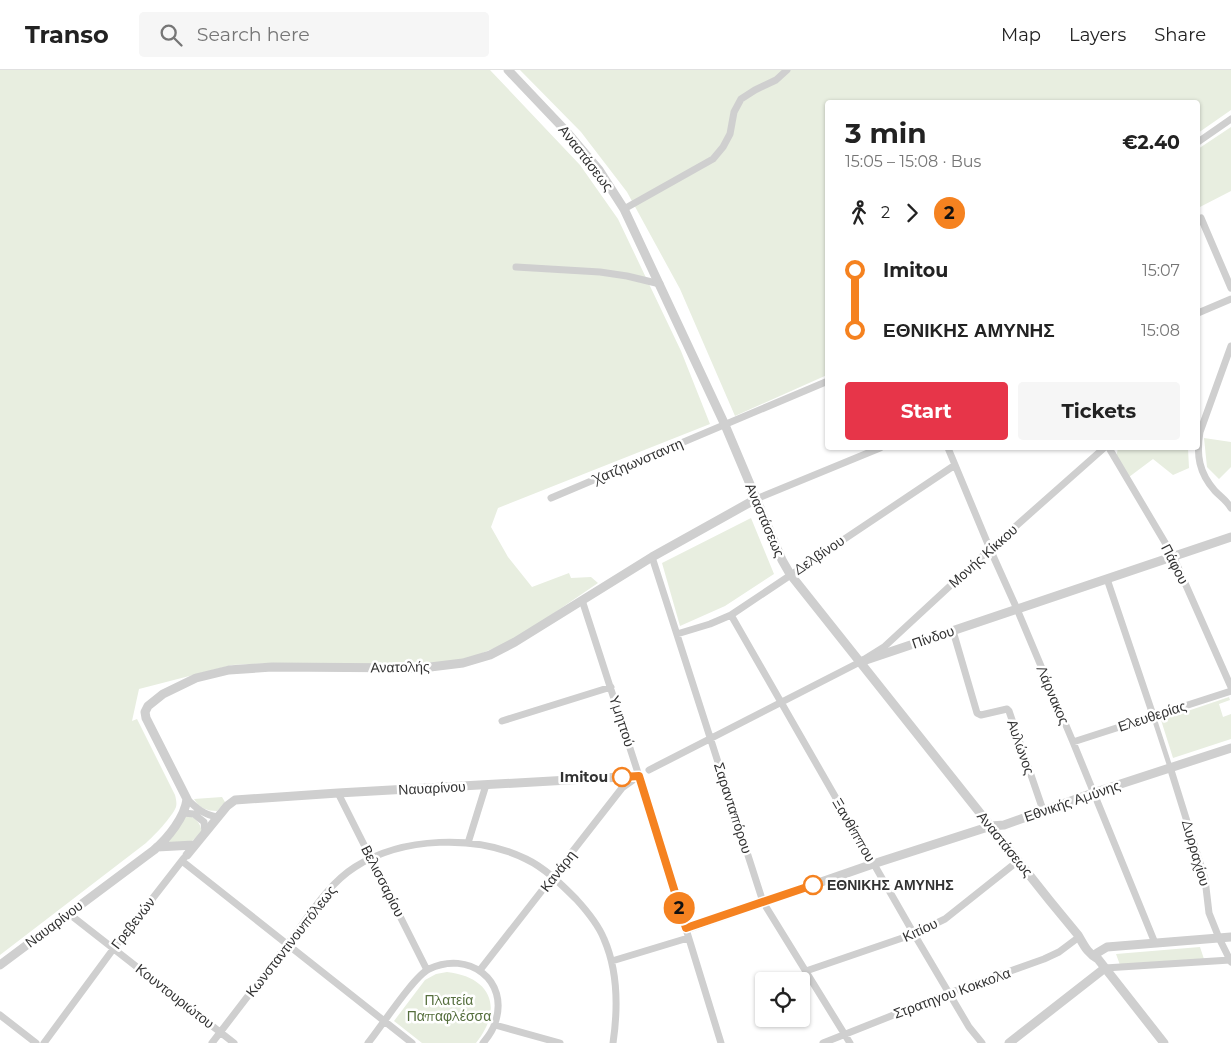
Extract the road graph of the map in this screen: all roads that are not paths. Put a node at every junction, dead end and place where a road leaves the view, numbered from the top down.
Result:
1 (508, 70) edge
2 (787, 70) edge
3 (1231, 119) edge
4 (1200, 141) edge
5 (624, 209) junction
6 (1201, 218) dead end
7 (516, 267) dead end
8 (660, 284) junction
9 (1231, 288) edge
10 (1231, 299) edge
11 (1200, 312) edge
12 (1231, 346) edge
13 (825, 382) edge
14 (724, 425) junction
15 (1200, 432) edge
16 (875, 450) edge
17 (949, 450) edge
18 (1102, 450) edge
19 (1110, 450) edge
20 (1199, 450) edge
21 (955, 465) junction
22 (551, 498) dead end
23 (756, 499) junction
24 (1231, 508) edge
25 (1231, 537) edge
26 (990, 549) junction
27 (652, 556) junction
28 (1173, 556) junction
29 (790, 574) junction
30 (1106, 579) junction
31 (582, 600) junction
32 (1017, 609) junction
33 (731, 614) junction
34 (953, 631) junction
35 (677, 634) junction
36 (860, 662) junction
37 (611, 687) junction
38 (1231, 687) edge
39 (1231, 691) edge
40 (781, 702) junction
41 (1153, 715) junction
42 (502, 721) dead end
43 (711, 737) junction
44 (1073, 742) junction
45 (1231, 748) edge
46 (1170, 767) junction
47 (649, 770) dead end
48 (639, 776) junction
49 (486, 785) junction
50 (338, 793) junction
51 (1093, 793) junction
52 (187, 799) junction
53 (227, 806) joint
54 (1043, 810) junction
55 (183, 812) junction
56 (218, 817) junction
57 (991, 826) junction
58 (205, 832) junction
59 (468, 843) junction
60 (194, 845) junction
61 (157, 847) junction
62 (184, 858) junction
63 (371, 858) junction
64 (1018, 861) junction
65 (873, 864) junction
66 (553, 877) junction
67 (763, 902) junction
68 (68, 913) junction
69 (687, 933) junction
70 (914, 934) junction
71 (1079, 937) junction
72 (1231, 937) edge
73 (1219, 938) junction
74 (1155, 943) junction
75 (287, 944) junction
76 (114, 948) junction
77 (1097, 956) junction
78 (612, 961) junction
79 (1230, 961) edge
80 (0, 965) edge
81 (1105, 968) junction
82 (427, 970) junction
83 (480, 970) junction
84 (806, 971) junction
85 (949, 994) junction
86 (0, 1014) edge
87 (385, 1022) junction
88 (495, 1025) junction
89 (220, 1032) junction
90 (844, 1034) junction
91 (36, 1043) edge
92 (44, 1043) edge
93 (212, 1043) edge
94 (234, 1043) edge
95 (368, 1043) edge
96 (412, 1043) edge
97 (483, 1043) edge
98 (560, 1043) edge
99 (614, 1043) edge
100 (721, 1043) edge
101 (823, 1043) edge
102 (850, 1043) edge
103 (982, 1043) edge
104 (1009, 1043) edge
105 (1164, 1043) edge

1 - 5 street, Αναστάσεως
2 - 5 street
3 - 4 street
5 - 8 street, Αναστάσεως
6 - 9 street
7 - 8 street
8 - 14 street, Αναστάσεως
10 - 11 street
12 - 15 street
13 - 14 street, Χατζηωνσταντη
14 - 22 street, Χατζηωνσταντη
14 - 23 street, Αναστάσεως
16 - 23 street
17 - 21 street, Λάρνακος
18 - 26 street, Μονής Κίκκου
19 - 28 street, Πάφου
20 - 24 street
21 - 26 street, Λάρνακος
21 - 29 street, Δελβίνου
23 - 27 street, Ανατολής
23 - 29 street, Αναστάσεως
25 - 28 street, Πίνδου
26 - 32 street, Λάρνακος
26 - 36 street, Μονής Κίκκου
27 - 31 street, Ανατολής
27 - 35 street, Σαρανταπόρου
28 - 30 street, Πίνδου
28 - 38 street, Πάφου
29 - 33 street, Δελβίνου
29 - 36 street, Αναστάσεως
30 - 32 street, Πίνδου
30 - 41 street
31 - 37 street, Υμηττού
31 - 52 street, Ανατολής
32 - 34 street, Πίνδου
32 - 44 street, Λάρνακος
33 - 35 street, Δελβίνου
33 - 40 street, Ξανθίππου
34 - 36 street, Πίνδου
34 - 54 street, Αυλώνος
35 - 43 street, Σαρανταπόρου
36 - 40 street, Πίνδου
36 - 57 street, Αναστάσεως
37 - 42 street
37 - 48 street, Υμηττού
39 - 41 street, Ελευθερίας
40 - 43 street, Πίνδου
40 - 65 street, Ξανθίππου
41 - 44 street, Ελευθερίας
41 - 46 street
43 - 47 street, Πίνδου
43 - 67 street, Σαρανταπόρου
44 - 51 street, Λάρνακος
45 - 46 street, Εθνικής Αμύνης
46 - 51 street, Εθνικής Αμύνης
46 - 73 street, Δυρραχίου
48 - 49 street, Ναυαρίνου
48 - 66 street, Κανάρη
48 - 69 street, Υμηττού
49 - 50 street, Ναυαρίνου
49 - 59 street
50 - 53 street, Ναυαρίνου
50 - 63 street, Βελισσαρίου
51 - 54 street, Εθνικής Αμύνης
51 - 74 street, Λάρνακος
52 - 55 street, Ναυαρίνου
52 - 56 street, Ανατολής
53 - 56 street, Γρεβενών
54 - 57 street, Εθνικής Αμύνης
55 - 58 street
55 - 61 street, Ναυαρίνου
56 - 58 street, Γρεβενών
57 - 64 street, Αναστάσεως
57 - 65 street, Εθνικής Αμύνης
58 - 60 street, Γρεβενών
59 - 63 street, Κωνσταντινουπόλεως
59 - 66 street, Κωνσταντινουπόλεως
60 - 61 street
60 - 62 street, Γρεβενών
61 - 68 street, Ναυαρίνου
62 - 75 street
62 - 76 street, Γρεβενών
63 - 75 street, Κωνσταντινουπόλεως
63 - 82 street, Βελισσαρίου
64 - 70 street, Κιτίου
64 - 71 street, Αναστάσεως
65 - 67 street, Εθνικής Αμύνης
65 - 70 street, Ξανθίππου
66 - 78 street, Κωνσταντινουπόλεως
66 - 83 street, Κανάρη
67 - 69 street, Εθνικής Αμύνης
67 - 84 street, Σαρανταπόρου
68 - 76 street, Κουντουριώτου
68 - 80 street, Ναυαρίνου
69 - 78 street, Εθνικής Αμύνης
69 - 100 street, Υμηττού
70 - 84 street, Κιτίου
70 - 85 street, Ξανθίππου
71 - 77 street, Αναστάσεως
71 - 85 street, Στρατηγου Κοκκολα
72 - 73 street
73 - 74 street
73 - 79 street, Δυρραχίου
74 - 77 street
75 - 87 street
75 - 89 street, Κωνσταντινουπόλεως
76 - 89 street, Κουντουριώτου
76 - 92 street, Γρεβενών
77 - 81 street, Αναστάσεως
78 - 99 street, Κωνσταντινουπόλεως
79 - 81 street
81 - 104 street
81 - 105 street, Αναστάσεως
82 - 83 street
82 - 87 street
83 - 88 street
84 - 90 street, Σαρανταπόρου
85 - 90 street, Στρατηγου Κοκκολα
85 - 103 street, Ξανθίππου
86 - 91 street
87 - 95 street
87 - 96 street
88 - 97 street
88 - 98 street
89 - 93 street, Κωνσταντινουπόλεως
89 - 94 street, Κουντουριώτου
90 - 101 street, Στρατηγου Κοκκολα
90 - 102 street, Σαρανταπόρου

